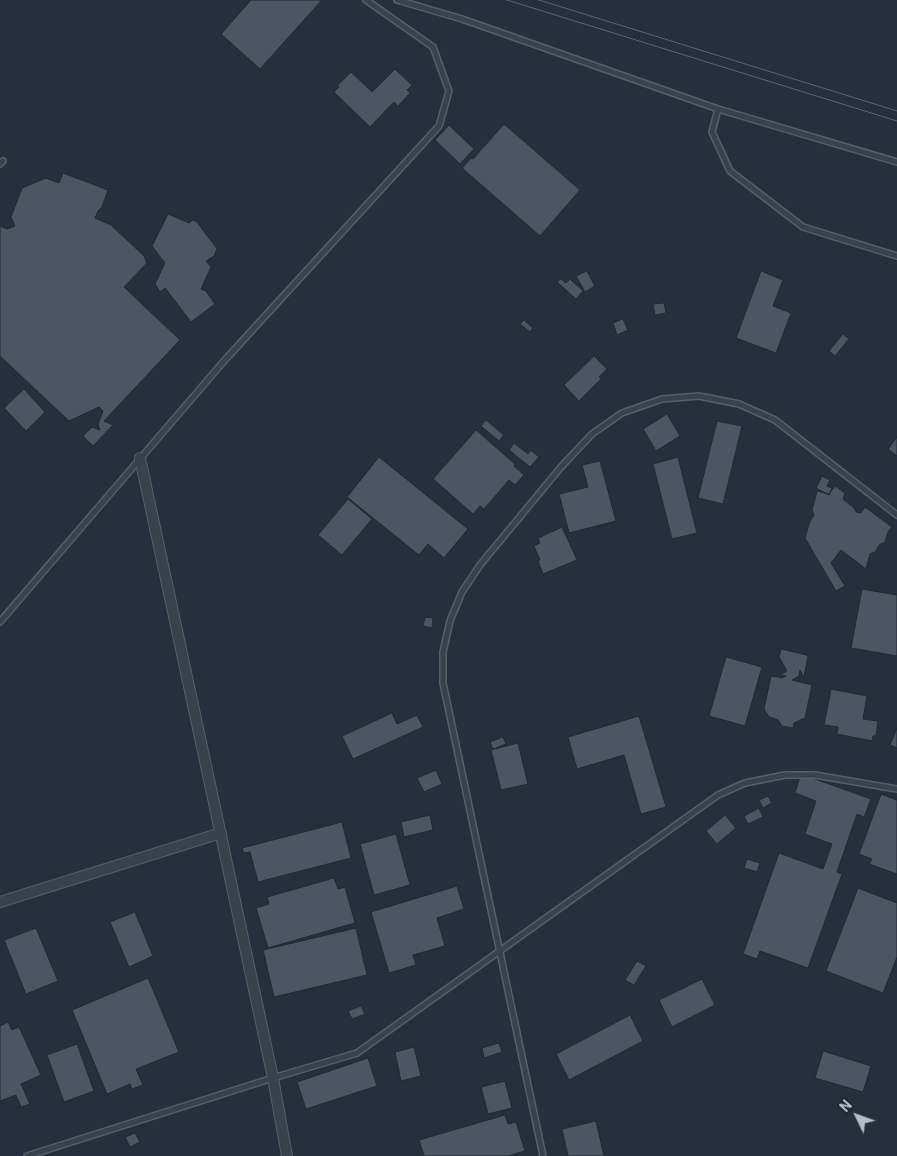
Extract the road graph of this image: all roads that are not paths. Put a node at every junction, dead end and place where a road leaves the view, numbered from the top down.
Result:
1 (366, 0) edge
2 (397, 0) edge
3 (718, 109) junction
4 (897, 162) edge
5 (897, 256) edge
6 (140, 458) junction
7 (897, 515) edge
8 (0, 622) edge
9 (897, 789) edge
10 (221, 833) junction
11 (0, 902) edge
12 (500, 951) junction
13 (273, 1078) junction
14 (27, 1156) edge
15 (287, 1156) edge
16 (543, 1156) edge

1 - 6 lane
2 - 3 lane
3 - 4 lane
3 - 5 lane
6 - 8 lane
6 - 10 street
7 - 12 lane
9 - 12 lane
10 - 11 street
10 - 13 street
12 - 13 lane
12 - 16 lane
13 - 14 lane
13 - 15 street

